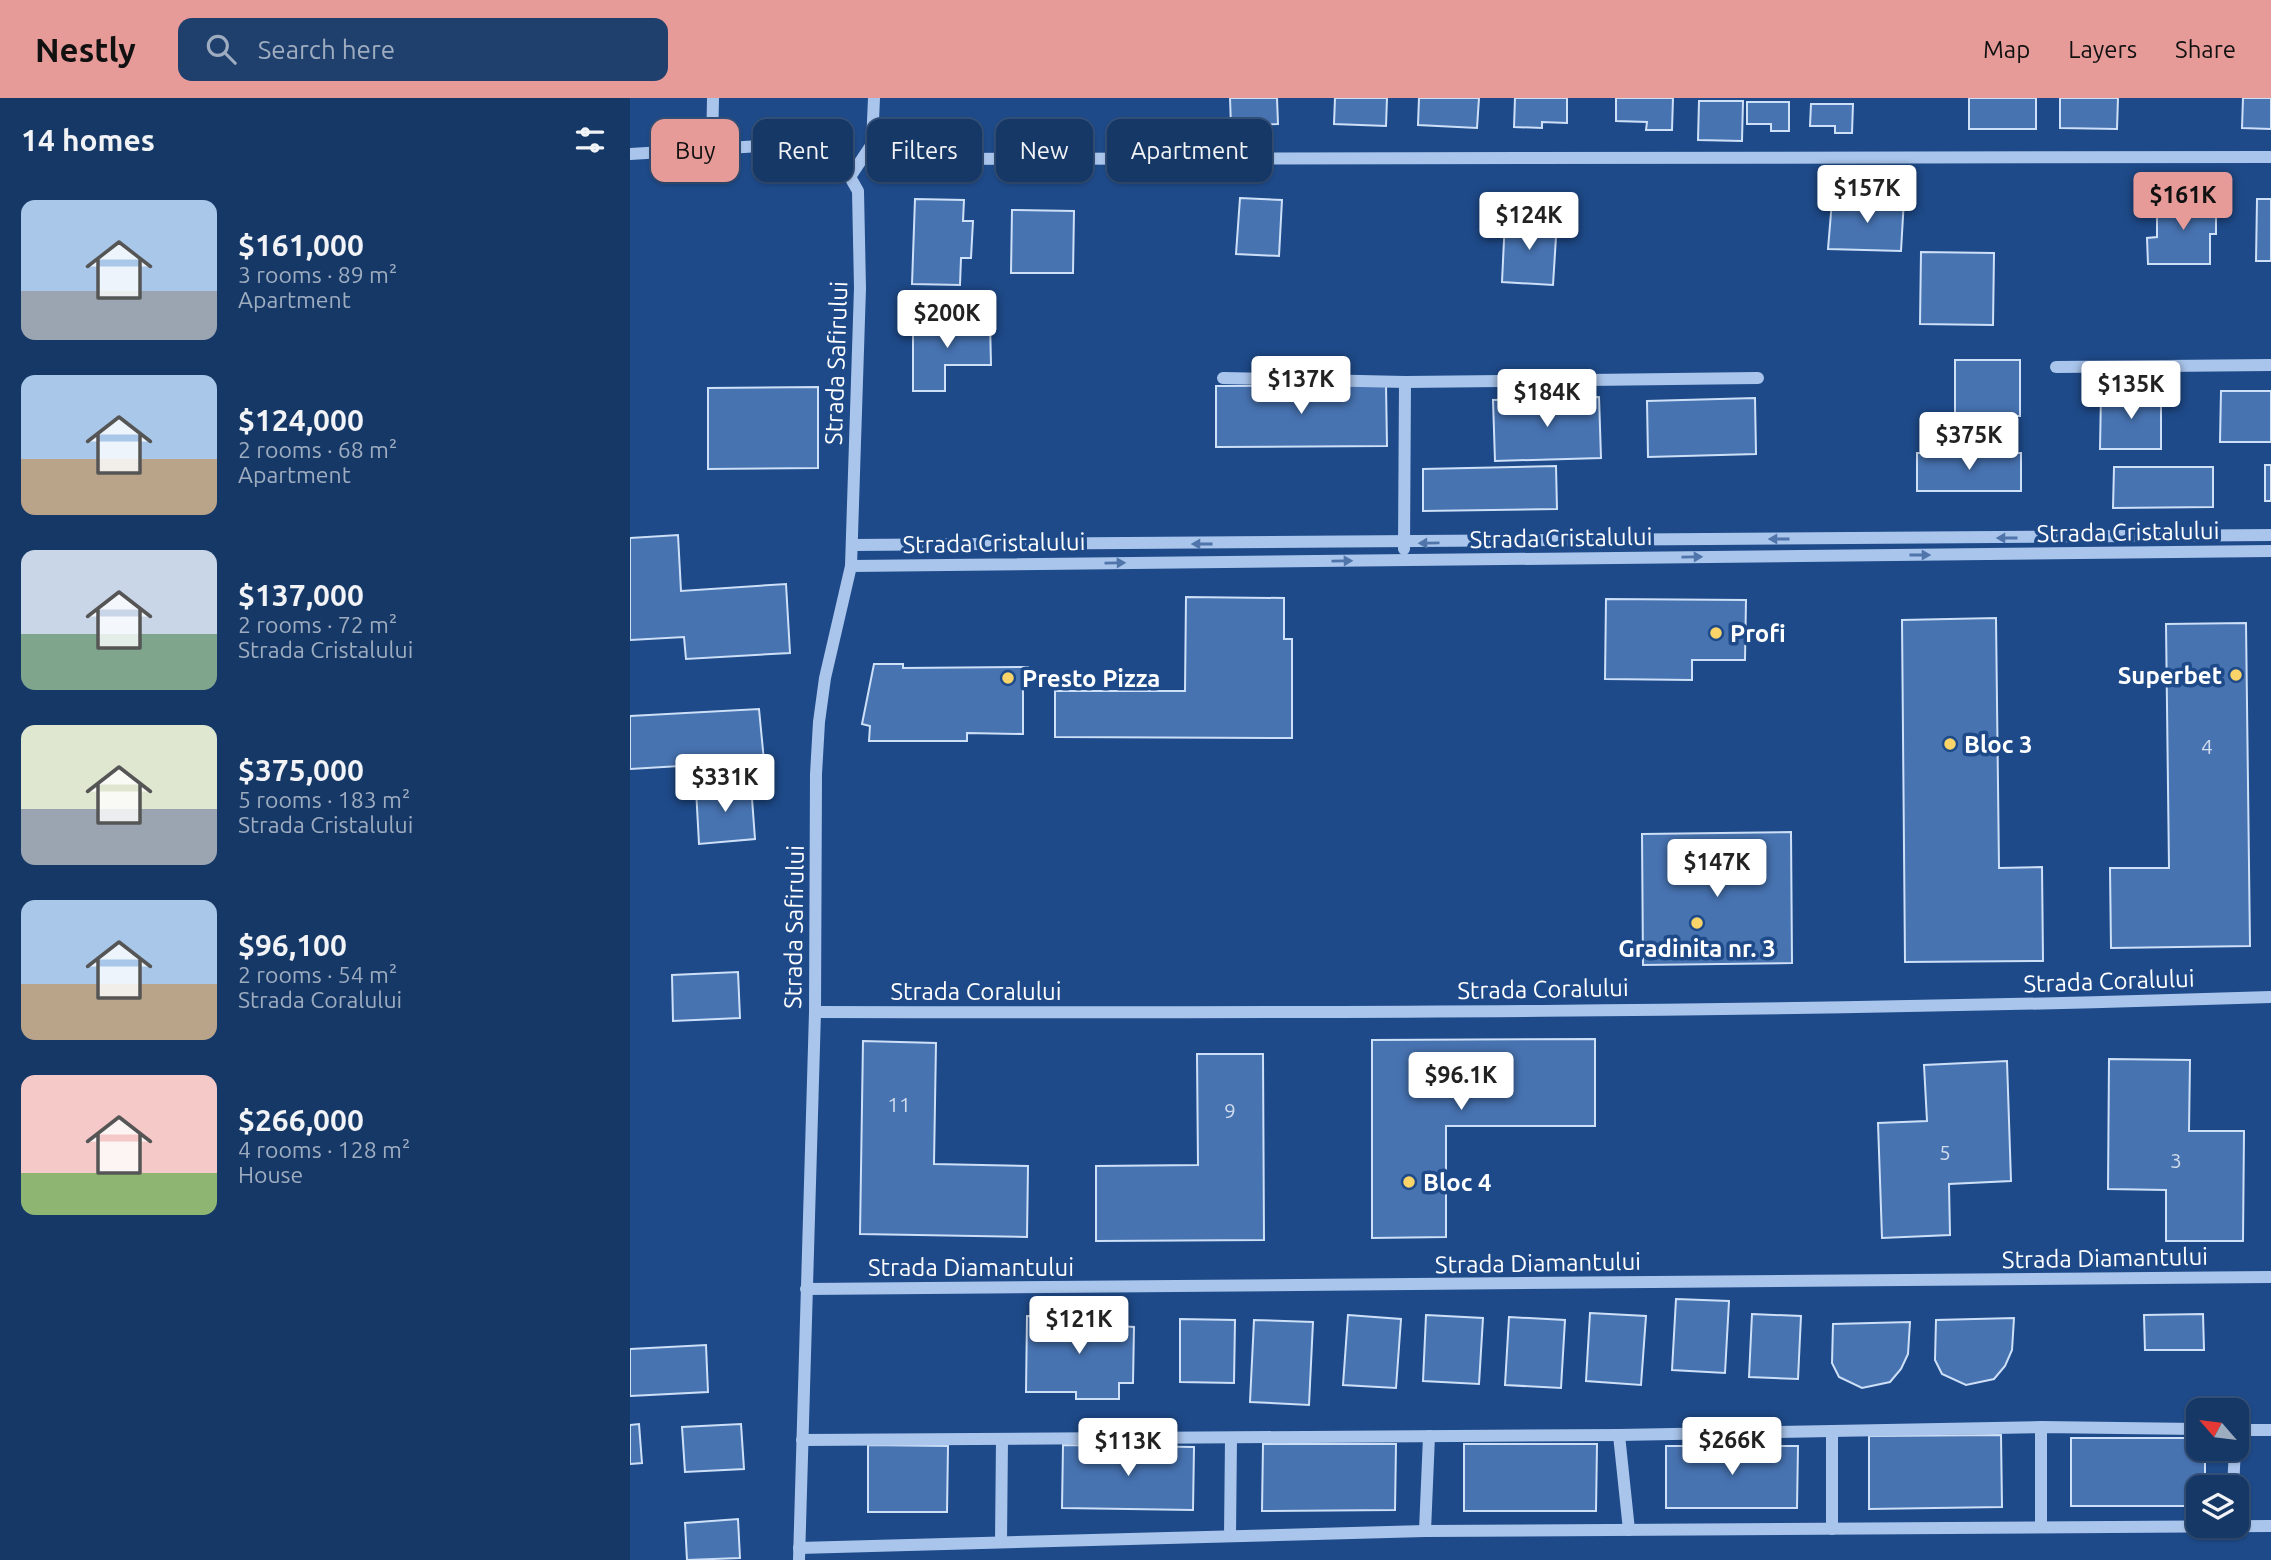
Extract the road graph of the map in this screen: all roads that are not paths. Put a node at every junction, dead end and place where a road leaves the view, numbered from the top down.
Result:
1 (713, 98) edge
2 (874, 98) edge
3 (713, 119) edge
4 (651, 153) edge
5 (630, 154) edge
6 (2271, 157) edge
7 (864, 159) junction
8 (853, 173) edge
9 (853, 182) edge
10 (2271, 365) edge
11 (2056, 367) dead end
12 (1223, 378) dead end
13 (1758, 378) dead end
14 (1405, 382) junction
15 (2271, 535) edge
16 (2097, 537) junction
17 (1404, 543) junction
18 (852, 544) junction
19 (2271, 551) edge
20 (2098, 554) junction
21 (1404, 560) junction
22 (851, 566) junction
23 (2271, 997) edge
24 (815, 1012) junction
25 (2271, 1278) edge
26 (806, 1289) junction
27 (2041, 1427) junction
28 (2186, 1429) edge
29 (2249, 1430) edge
30 (2271, 1430) edge
31 (1832, 1431) junction
32 (1429, 1436) junction
33 (1619, 1436) junction
34 (1231, 1438) junction
35 (1002, 1439) junction
36 (802, 1440) junction
37 (2186, 1526) edge
38 (2249, 1526) edge
39 (2271, 1526) edge
40 (2040, 1527) junction
41 (1832, 1529) junction
42 (1629, 1530) junction
43 (1424, 1531) junction
44 (1230, 1536) junction
45 (1001, 1542) junction
46 (799, 1554) edge

1 - 3 street
2 - 7 street
4 - 5 street
6 - 7 street
7 - 8 street
9 - 18 street, Strada Safirului
10 - 11 street
12 - 14 street
13 - 14 street
14 - 17 street
15 - 16 street, Strada Cristalului
16 -> 17 street, Strada Cristalului
16 - 20 street
17 -> 18 street, Strada Cristalului
17 - 21 street
18 - 22 street, Strada Safirului
19 - 20 street, Strada Cristalului
21 -> 20 street, Strada Cristalului
22 -> 21 street, Strada Cristalului
22 - 24 street, Strada Safirului
23 - 24 street, Strada Coralului
24 - 26 street, Strada Safirului
25 - 26 street, Strada Diamantului
26 - 36 street, Strada Safirului
27 - 28 street
27 - 31 street
27 - 40 street
29 - 30 street
31 - 33 street
31 - 41 street
32 - 33 street
32 - 34 street
32 - 43 street
33 - 42 street
34 - 35 street
34 - 44 street
35 - 36 street
35 - 45 street
36 - 46 street, Strada Safirului
37 - 40 street
38 - 39 street
40 - 41 street
41 - 42 street
42 - 43 street
43 - 44 street
44 - 45 street
45 - 46 street

